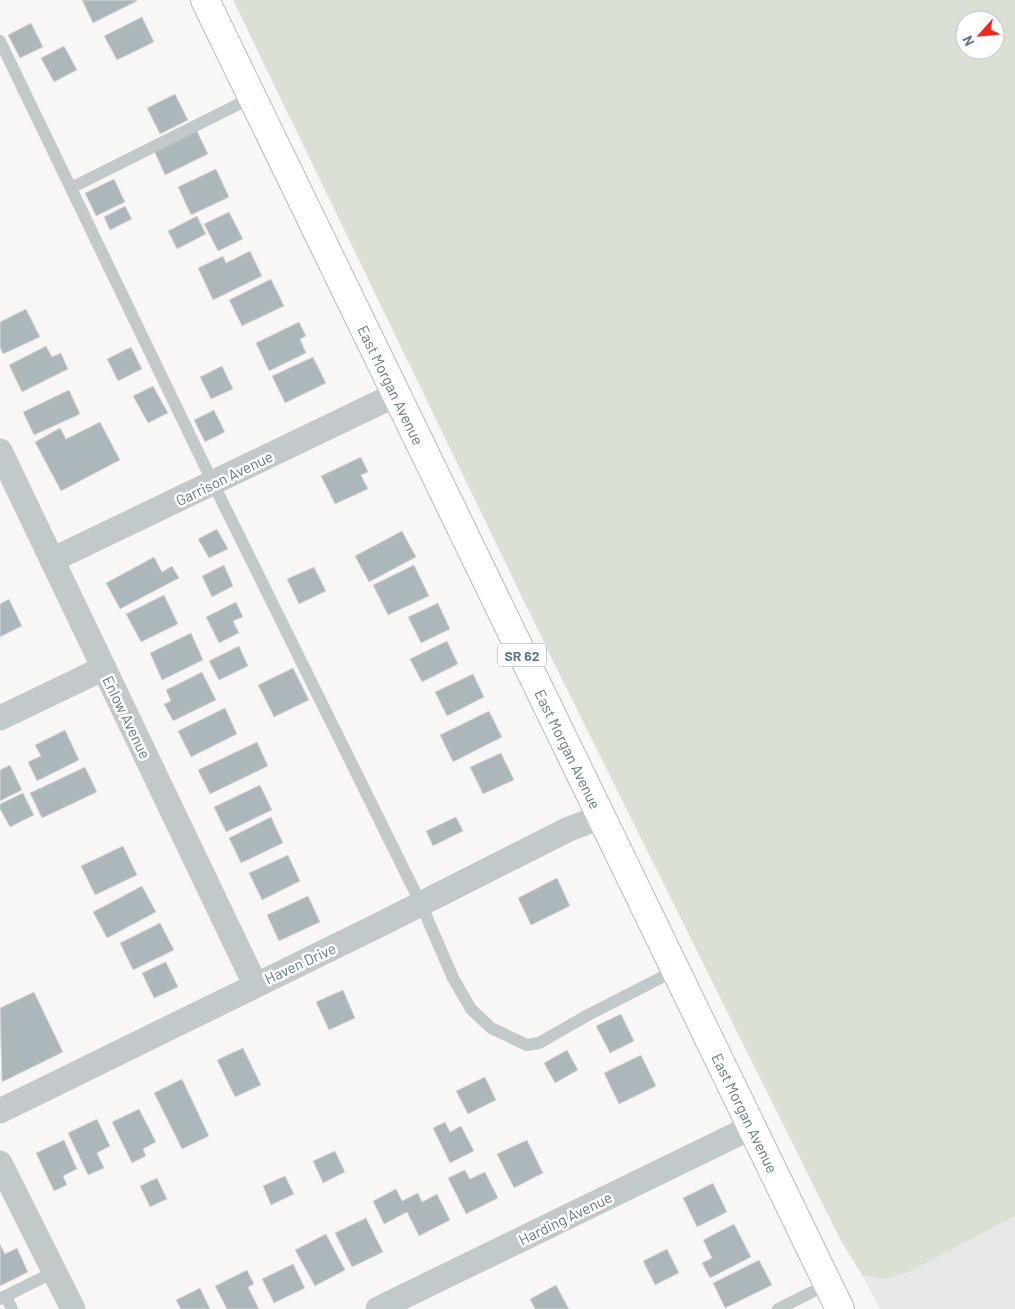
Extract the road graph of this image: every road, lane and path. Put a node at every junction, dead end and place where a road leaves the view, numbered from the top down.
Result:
1 (205, 0) edge
2 (0, 41) edge
3 (253, 97) junction
4 (71, 188) junction
5 (395, 395) junction
6 (0, 451) edge
7 (213, 483) junction
8 (52, 560) junction
9 (104, 668) junction
10 (0, 718) edge
11 (601, 817) junction
12 (421, 904) junction
13 (674, 971) junction
14 (255, 984) junction
15 (0, 1111) edge
16 (752, 1127) junction
17 (0, 1163) edge
18 (54, 1272) junction
19 (828, 1284) junction
20 (3, 1298) edge
21 (12, 1309) edge
22 (73, 1309) edge
23 (378, 1309) edge
24 (778, 1309) edge
25 (840, 1309) edge

1 - 3 main road, East Morgan Avenue / SR 62
2 - 4 lane
3 - 4 lane
3 - 5 main road, East Morgan Avenue / SR 62
4 - 7 lane
5 - 7 street, Garrison Avenue
5 - 11 main road, East Morgan Avenue / SR 62
6 - 8 street, Enlow Avenue
7 - 8 street, Garrison Avenue
7 - 12 lane
8 - 9 street, Enlow Avenue
9 - 10 street
9 - 14 street, Enlow Avenue
11 - 12 street, Haven Drive
11 - 13 main road, East Morgan Avenue / SR 62
12 - 13 lane
12 - 14 street, Haven Drive
13 - 16 main road, East Morgan Avenue / SR 62
14 - 15 street, Haven Drive
16 - 19 main road, East Morgan Avenue / SR 62
16 - 23 street, Harding Avenue
17 - 18 street
18 - 20 lane
18 - 22 street
19 - 24 lane
19 - 25 main road, East Morgan Avenue / SR 62
20 - 21 lane

